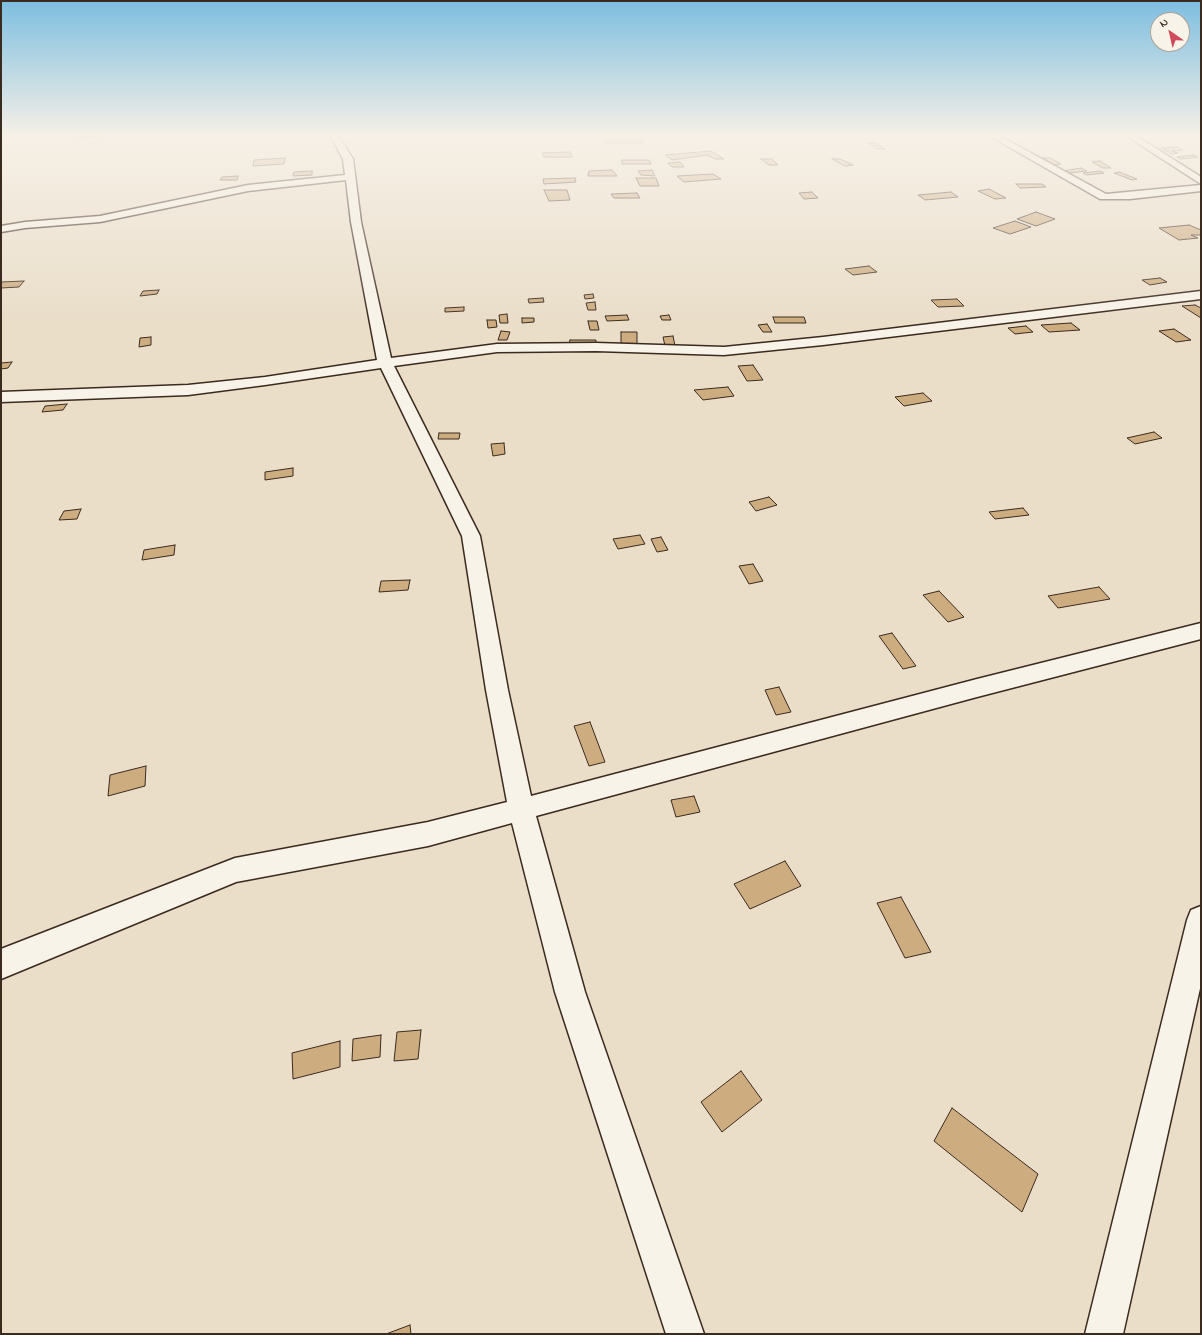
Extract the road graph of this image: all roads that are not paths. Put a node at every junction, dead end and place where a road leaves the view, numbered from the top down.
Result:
1 (205, 197) edge
2 (353, 197) edge
3 (1, 228) edge
4 (1201, 295) edge
5 (385, 362) junction
6 (1, 396) edge
7 (1201, 631) edge
8 (521, 809) junction
9 (1201, 920) edge
10 (1, 964) edge
11 (685, 1334) edge
12 (1104, 1334) edge

1 - 3 street
2 - 5 street
4 - 5 street
5 - 6 street
5 - 8 street
7 - 8 street
8 - 10 street
8 - 11 street
9 - 12 street

